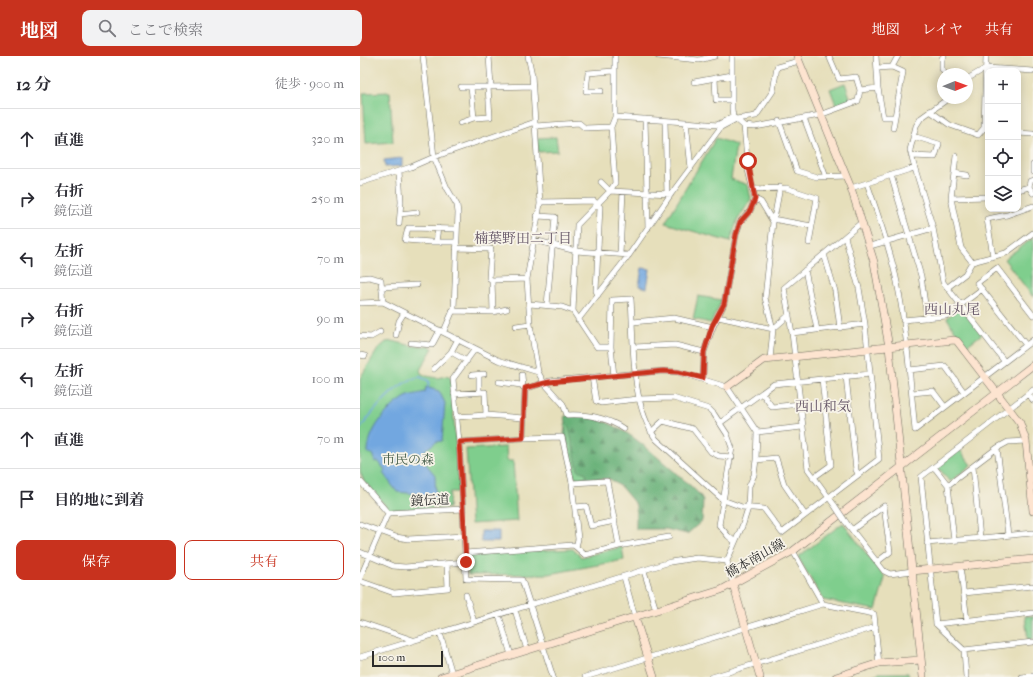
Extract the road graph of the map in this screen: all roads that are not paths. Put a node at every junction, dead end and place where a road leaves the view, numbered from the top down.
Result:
1 (423, 56) edge
2 (489, 56) edge
3 (528, 56) edge
4 (615, 56) edge
5 (658, 56) edge
6 (715, 56) edge
7 (732, 56) edge
8 (829, 56) edge
9 (876, 56) edge
10 (898, 56) edge
11 (944, 56) edge
12 (986, 56) edge
13 (679, 57) edge
14 (798, 58) edge
15 (892, 67) junction
16 (878, 68) junction
17 (942, 68) edge
18 (986, 68) edge
19 (985, 69) edge
20 (1021, 70) edge
21 (614, 71) junction
22 (1033, 71) edge
23 (732, 75) junction
24 (973, 76) edge
25 (715, 78) junction
26 (694, 82) dead end
27 (532, 86) junction
28 (461, 87) dead end
29 (471, 87) junction
30 (489, 87) junction
31 (878, 88) junction
32 (860, 90) junction
33 (601, 91) dead end
34 (732, 100) junction
35 (940, 104) edge
36 (930, 111) junction
37 (820, 115) junction
38 (616, 117) junction
39 (474, 118) junction
40 (735, 118) junction
41 (804, 118) junction
42 (894, 118) junction
43 (645, 119) junction
44 (665, 121) junction
45 (779, 121) junction
46 (686, 122) junction
47 (460, 123) dead end
48 (535, 124) junction
49 (744, 126) junction
50 (611, 127) junction
51 (893, 128) dead end
52 (985, 129) edge
53 (1021, 133) edge
54 (1033, 134) edge
55 (913, 136) junction
56 (912, 156) junction
57 (956, 156) dead end
58 (434, 157) junction
59 (1033, 165) edge
60 (691, 168) junction
61 (914, 168) junction
62 (399, 171) junction
63 (1033, 172) edge
64 (954, 173) junction
65 (891, 175) junction
66 (846, 176) junction
67 (967, 176) dead end
68 (826, 177) junction
69 (1033, 180) edge
70 (601, 182) dead end
71 (360, 183) edge
72 (867, 183) junction
73 (780, 187) junction
74 (1029, 187) junction
75 (851, 188) junction
76 (752, 189) junction
77 (1021, 189) edge
78 (610, 191) junction
79 (623, 192) junction
80 (647, 193) junction
81 (1033, 193) edge
82 (669, 194) junction
83 (985, 197) edge
84 (952, 198) junction
85 (755, 199) junction
86 (540, 202) junction
87 (597, 205) junction
88 (1033, 206) edge
89 (417, 212) dead end
90 (400, 214) junction
91 (538, 216) junction
92 (772, 219) junction
93 (862, 222) junction
94 (399, 224) dead end
95 (812, 226) junction
96 (438, 228) junction
97 (648, 228) junction
98 (933, 228) junction
99 (457, 229) junction
100 (1033, 232) edge
101 (910, 235) junction
102 (845, 237) junction
103 (534, 240) junction
104 (887, 241) junction
105 (436, 242) junction
106 (809, 243) dead end
107 (456, 245) junction
108 (553, 246) junction
109 (870, 246) junction
110 (576, 251) junction
111 (598, 253) junction
112 (620, 254) junction
113 (824, 254) junction
114 (629, 255) junction
115 (993, 256) junction
116 (972, 262) junction
117 (805, 270) junction
118 (360, 278) edge
119 (527, 278) junction
120 (492, 280) junction
121 (417, 285) dead end
122 (382, 287) junction
123 (948, 287) junction
124 (982, 289) junction
125 (598, 295) junction
126 (383, 302) junction
127 (360, 303) edge
128 (530, 304) junction
129 (962, 304) junction
130 (547, 305) junction
131 (507, 310) dead end
132 (452, 311) junction
133 (572, 311) junction
134 (493, 312) junction
135 (404, 313) junction
136 (789, 315) junction
137 (1033, 315) edge
138 (718, 317) junction
139 (927, 318) junction
140 (578, 320) junction
141 (904, 320) junction
142 (633, 322) junction
143 (530, 324) junction
144 (865, 324) junction
145 (516, 326) dead end
146 (712, 326) junction
147 (840, 328) junction
148 (773, 329) junction
149 (382, 330) dead end
150 (818, 330) junction
151 (442, 331) junction
152 (792, 333) junction
153 (396, 335) dead end
154 (360, 336) edge
155 (458, 339) junction
156 (1033, 340) edge
157 (411, 343) dead end
158 (906, 344) junction
159 (1026, 345) junction
160 (611, 347) junction
161 (889, 347) junction
162 (634, 348) junction
163 (475, 349) junction
164 (868, 349) junction
165 (451, 352) junction
166 (704, 352) junction
167 (795, 357) junction
168 (770, 360) junction
169 (467, 362) junction
170 (1004, 362) junction
171 (1033, 365) edge
172 (434, 369) dead end
173 (909, 370) junction
174 (538, 372) junction
175 (636, 373) junction
176 (870, 374) junction
177 (472, 375) dead end
178 (522, 375) dead end
179 (614, 376) junction
180 (846, 376) junction
181 (592, 377) junction
182 (984, 377) junction
183 (703, 378) junction
184 (822, 379) junction
185 (798, 381) junction
186 (499, 382) dead end
187 (544, 384) junction
188 (523, 387) junction
189 (727, 387) junction
190 (1033, 390) edge
191 (479, 392) junction
192 (964, 392) junction
193 (762, 393) junction
194 (912, 393) junction
195 (997, 393) junction
196 (454, 394) junction
197 (1028, 394) junction
198 (638, 399) junction
199 (1033, 400) edge
200 (800, 404) junction
201 (945, 407) junction
202 (741, 408) junction
203 (1009, 409) junction
204 (486, 415) junction
205 (456, 417) junction
206 (523, 418) junction
207 (720, 423) junction
208 (802, 427) junction
209 (624, 429) dead end
210 (651, 432) junction
211 (757, 432) junction
212 (523, 438) junction
213 (459, 442) junction
214 (1026, 442) junction
215 (997, 448) junction
216 (732, 457) junction
217 (756, 460) junction
218 (901, 467) junction
219 (934, 467) junction
220 (973, 467) junction
221 (858, 474) junction
222 (813, 478) junction
223 (360, 481) edge
224 (572, 482) junction
225 (948, 486) junction
226 (1032, 486) edge
227 (828, 497) junction
228 (723, 500) junction
229 (575, 507) junction
230 (748, 508) junction
231 (463, 509) junction
232 (1033, 510) edge
233 (388, 513) junction
234 (805, 515) junction
235 (615, 521) junction
236 (360, 524) edge
237 (852, 530) junction
238 (380, 532) junction
239 (1033, 533) edge
240 (1008, 535) junction
241 (464, 536) junction
242 (669, 537) dead end
243 (980, 538) junction
244 (734, 541) junction
245 (954, 541) junction
246 (927, 543) junction
247 (619, 546) junction
248 (576, 547) junction
249 (793, 551) junction
250 (360, 552) edge
251 (465, 553) junction
252 (369, 556) junction
253 (1033, 559) edge
254 (727, 561) junction
255 (466, 562) junction
256 (877, 562) junction
257 (447, 564) junction
258 (960, 566) junction
259 (930, 569) junction
260 (644, 571) junction
261 (912, 571) junction
262 (624, 577) junction
263 (360, 579) edge
264 (734, 584) junction
265 (1033, 586) edge
266 (964, 593) junction
267 (466, 595) dead end
268 (823, 604) junction
269 (530, 605) junction
270 (515, 610) junction
271 (656, 610) junction
272 (1033, 613) edge
273 (499, 615) junction
274 (635, 617) junction
275 (967, 620) junction
276 (360, 622) edge
277 (474, 622) junction
278 (936, 624) junction
279 (876, 627) junction
280 (745, 628) junction
281 (440, 633) junction
282 (414, 640) junction
283 (1033, 642) edge
284 (544, 645) junction
285 (527, 650) junction
286 (964, 650) junction
287 (511, 655) junction
288 (360, 657) edge
289 (648, 658) junction
290 (921, 660) junction
291 (756, 664) junction
292 (879, 664) junction
293 (453, 675) edge
294 (1033, 676) edge
295 (440, 677) edge
296 (553, 677) edge
297 (585, 677) edge
298 (654, 677) edge
299 (712, 677) edge
300 (760, 677) edge
301 (836, 677) edge
302 (923, 677) edge
303 (966, 677) edge
304 (1022, 677) edge

1 - 58 street
2 - 30 street
3 - 27 street
4 - 21 street
5 - 13 street
6 - 13 street
7 - 23 street
8 - 32 street
9 - 16 street
10 - 15 street
11 - 17 street
12 - 18 street
14 - 37 street
14 - 40 street
15 - 16 street
15 - 42 street
16 - 31 street
19 - 24 street
20 - 22 street
21 - 33 street
21 - 38 street
23 - 25 street
23 - 34 street
25 - 26 street
25 - 34 street
27 - 30 street
27 - 48 street
28 - 29 street
29 - 30 street
29 - 39 street
30 - 39 street
31 - 32 street
31 - 42 street
32 - 37 street
34 - 40 street
35 - 36 street
36 - 52 street
36 - 55 street
37 - 41 street
37 - 66 street
38 - 43 street
38 - 50 street
39 - 47 street
40 - 46 street
40 - 49 street
40 - 60 street
41 - 45 street
41 - 68 street
42 - 51 street
43 - 44 street
43 - 80 street
44 - 46 street
44 - 82 street
45 - 49 street
45 - 68 street
46 - 60 street
48 - 50 street
48 - 58 street
48 - 86 street
49 - 76 street
50 - 78 street
53 - 54 street
55 - 56 street
55 - 56 street
56 - 61 street
57 - 64 street
58 - 62 street
58 - 99 street
59 - 63 street
60 - 82 street
61 - 65 street
61 - 98 street
62 - 71 street
62 - 90 street
64 - 67 street
64 - 84 street
65 - 72 street
65 - 101 street
66 - 68 street
66 - 75 street
69 - 74 street
70 - 78 street
72 - 75 street
72 - 104 street
73 - 76 street
73 - 92 street
73 - 95 street
74 - 77 street
74 - 81 street
75 - 93 street
76 - 85 street
78 - 79 street
78 - 87 street
79 - 80 street
79 - 112 street
80 - 82 street
80 - 97 street
82 - 97 street
83 - 84 street
84 - 116 street
85 - 92 street
85 - 138 street
86 - 87 street
86 - 91 street
87 - 110 street
87 - 111 street
88 - 115 street
89 - 90 street
90 - 94 street
91 - 103 street
91 - 108 street
92 - 95 street
92 - 148 street
93 - 102 street
93 - 109 street
95 - 106 street
96 - 99 street
96 - 105 street
96 - 105 street
97 - 114 street
98 - 101 street
98 - 123 street
99 - 107 street
100 - 115 street
101 - 104 street
101 - 139 street
102 - 113 street
102 - 144 street
103 - 108 street
103 - 119 street
104 - 109 street
104 - 141 street
105 - 107 street
107 - 120 street
107 - 132 street
108 - 110 street
108 - 130 street
109 - 161 street
110 - 111 street
110 - 133 street
111 - 112 street
111 - 125 street
112 - 114 street
113 - 117 street
113 - 147 street
114 - 125 street
115 - 116 street
116 - 123 street
117 - 136 street
117 - 150 street
118 - 122 street
119 - 120 street
119 - 128 street
120 - 134 street
121 - 122 street
122 - 126 street
123 - 129 street
124 - 129 street
124 - 137 street
124 - 159 street
125 - 140 street
126 - 127 street
126 - 135 street
128 - 130 street
128 - 143 street
129 - 139 street
129 - 170 street
130 - 133 street
131 - 134 street
132 - 134 street
132 - 151 street
133 - 140 street
135 - 151 street
135 - 153 street
136 - 148 street
136 - 152 street
138 - 146 street
138 - 148 street
139 - 141 street
140 - 160 street
141 - 158 street
142 - 146 street
142 - 160 street
142 - 162 street
143 - 145 street
143 - 174 street
144 - 147 street
144 - 164 street
146 - 166 street
147 - 150 street
148 - 168 street
149 - 154 street
150 - 152 street
151 - 155 street
151 - 157 street
152 - 167 street
155 - 163 street
155 - 165 street
156 - 159 street
158 - 161 street
158 - 173 street
158 - 182 street
159 - 170 street
160 - 179 street
161 - 164 street
161 - 218 street
162 - 166 street
162 - 175 street
163 - 169 street
163 - 174 street
164 - 167 street
164 - 176 street
165 - 169 street
165 - 172 street
166 - 183 street
167 - 168 street
167 - 185 street
168 - 189 street
169 - 196 street, 鏡伝道
170 - 182 street
171 - 195 street, 橋本南山線
173 - 192 street
173 - 194 street
174 - 187 street
175 - 179 street
175 - 183 street
175 - 198 street
176 - 180 street
176 - 221 street
177 - 191 street
178 - 188 street
179 - 181 street
180 - 184 street
180 - 221 street
181 - 187 street
181 - 198 street
182 - 192 street
182 - 195 street
183 - 189 street
184 - 185 street
184 - 222 street
185 - 193 street
185 - 200 street
186 - 188 street
187 - 188 street
187 - 209 street
188 - 206 street
189 - 202 street
190 - 197 street
191 - 196 street
191 - 204 street
192 - 201 street
193 - 200 street
193 - 202 street
194 - 201 street
194 - 201 street
195 - 203 street
195 - 218 street, 橋本南山線
196 - 205 street, 鏡伝道
197 - 199 street
197 - 203 street
198 - 207 street
198 - 210 street
200 - 208 street
202 - 207 street
202 - 211 street
203 - 214 street
203 - 219 street
204 - 205 street
204 - 206 street
205 - 213 street, 鏡伝道
206 - 212 street
207 - 216 street
208 - 211 street
208 - 222 street
210 - 216 street
210 - 228 street
211 - 217 street
212 - 213 street
212 - 224 street
213 - 231 street, 鏡伝道
214 - 215 street
214 - 226 street
215 - 220 street
215 - 240 street
216 - 228 street
217 - 230 street
217 - 234 street
218 - 249 street, 橋本南山線
218 - 261 street
219 - 225 street
219 - 246 street
220 - 225 street
220 - 243 street
221 - 227 street
222 - 227 street
223 - 233 street
224 - 229 street
224 - 235 street
225 - 245 street
226 - 232 street
227 - 234 street
227 - 237 street, bridge
228 - 230 street
228 - 244 street
229 - 235 street
229 - 248 street
230 - 234 street
230 - 244 street
231 - 233 street, 鏡伝道
231 - 241 street
233 - 238 street
235 - 247 street
236 - 238 street
237 - 256 street
237 - 256 street
238 - 241 street
238 - 252 street
239 - 240 street
240 - 243 street
241 - 251 street
242 - 247 street
243 - 245 street
244 - 254 street
245 - 246 street
246 - 259 street
247 - 248 street
248 - 251 street
249 - 264 street, 橋本南山線
249 - 268 street
250 - 252 street
251 - 255 street
252 - 257 street
252 - 263 street
253 - 258 street
254 - 260 street
254 - 264 street
255 - 257 street
255 - 269 street
256 - 261 street
257 - 263 street
258 - 259 street
258 - 266 street
259 - 261 street
259 - 278 street
260 - 262 street
260 - 271 street
261 - 290 street
262 - 269 street
262 - 274 street
264 - 271 street, 橋本南山線
264 - 280 street
265 - 266 street
266 - 275 street
267 - 277 street
268 - 279 street
268 - 280 street
269 - 270 street
269 - 284 street
270 - 273 street
270 - 285 street
271 - 274 street, 橋本南山線
272 - 275 street
273 - 277 street
273 - 287 street
274 - 284 street, 橋本南山線
274 - 289 street
275 - 278 street
276 - 282 street
277 - 281 street
278 - 286 street
279 - 291 street
279 - 292 street
280 - 289 street
280 - 291 street
281 - 282 street
281 - 293 street
282 - 288 street
283 - 286 street
284 - 285 street, 橋本南山線
284 - 296 street
285 - 287 street, 橋本南山線
286 - 303 street
287 - 293 street, 橋本南山線
289 - 297 street
289 - 298 street
290 - 292 street
290 - 302 street
291 - 299 street
291 - 300 street
292 - 301 street
293 - 295 street, 橋本南山線
294 - 304 street

